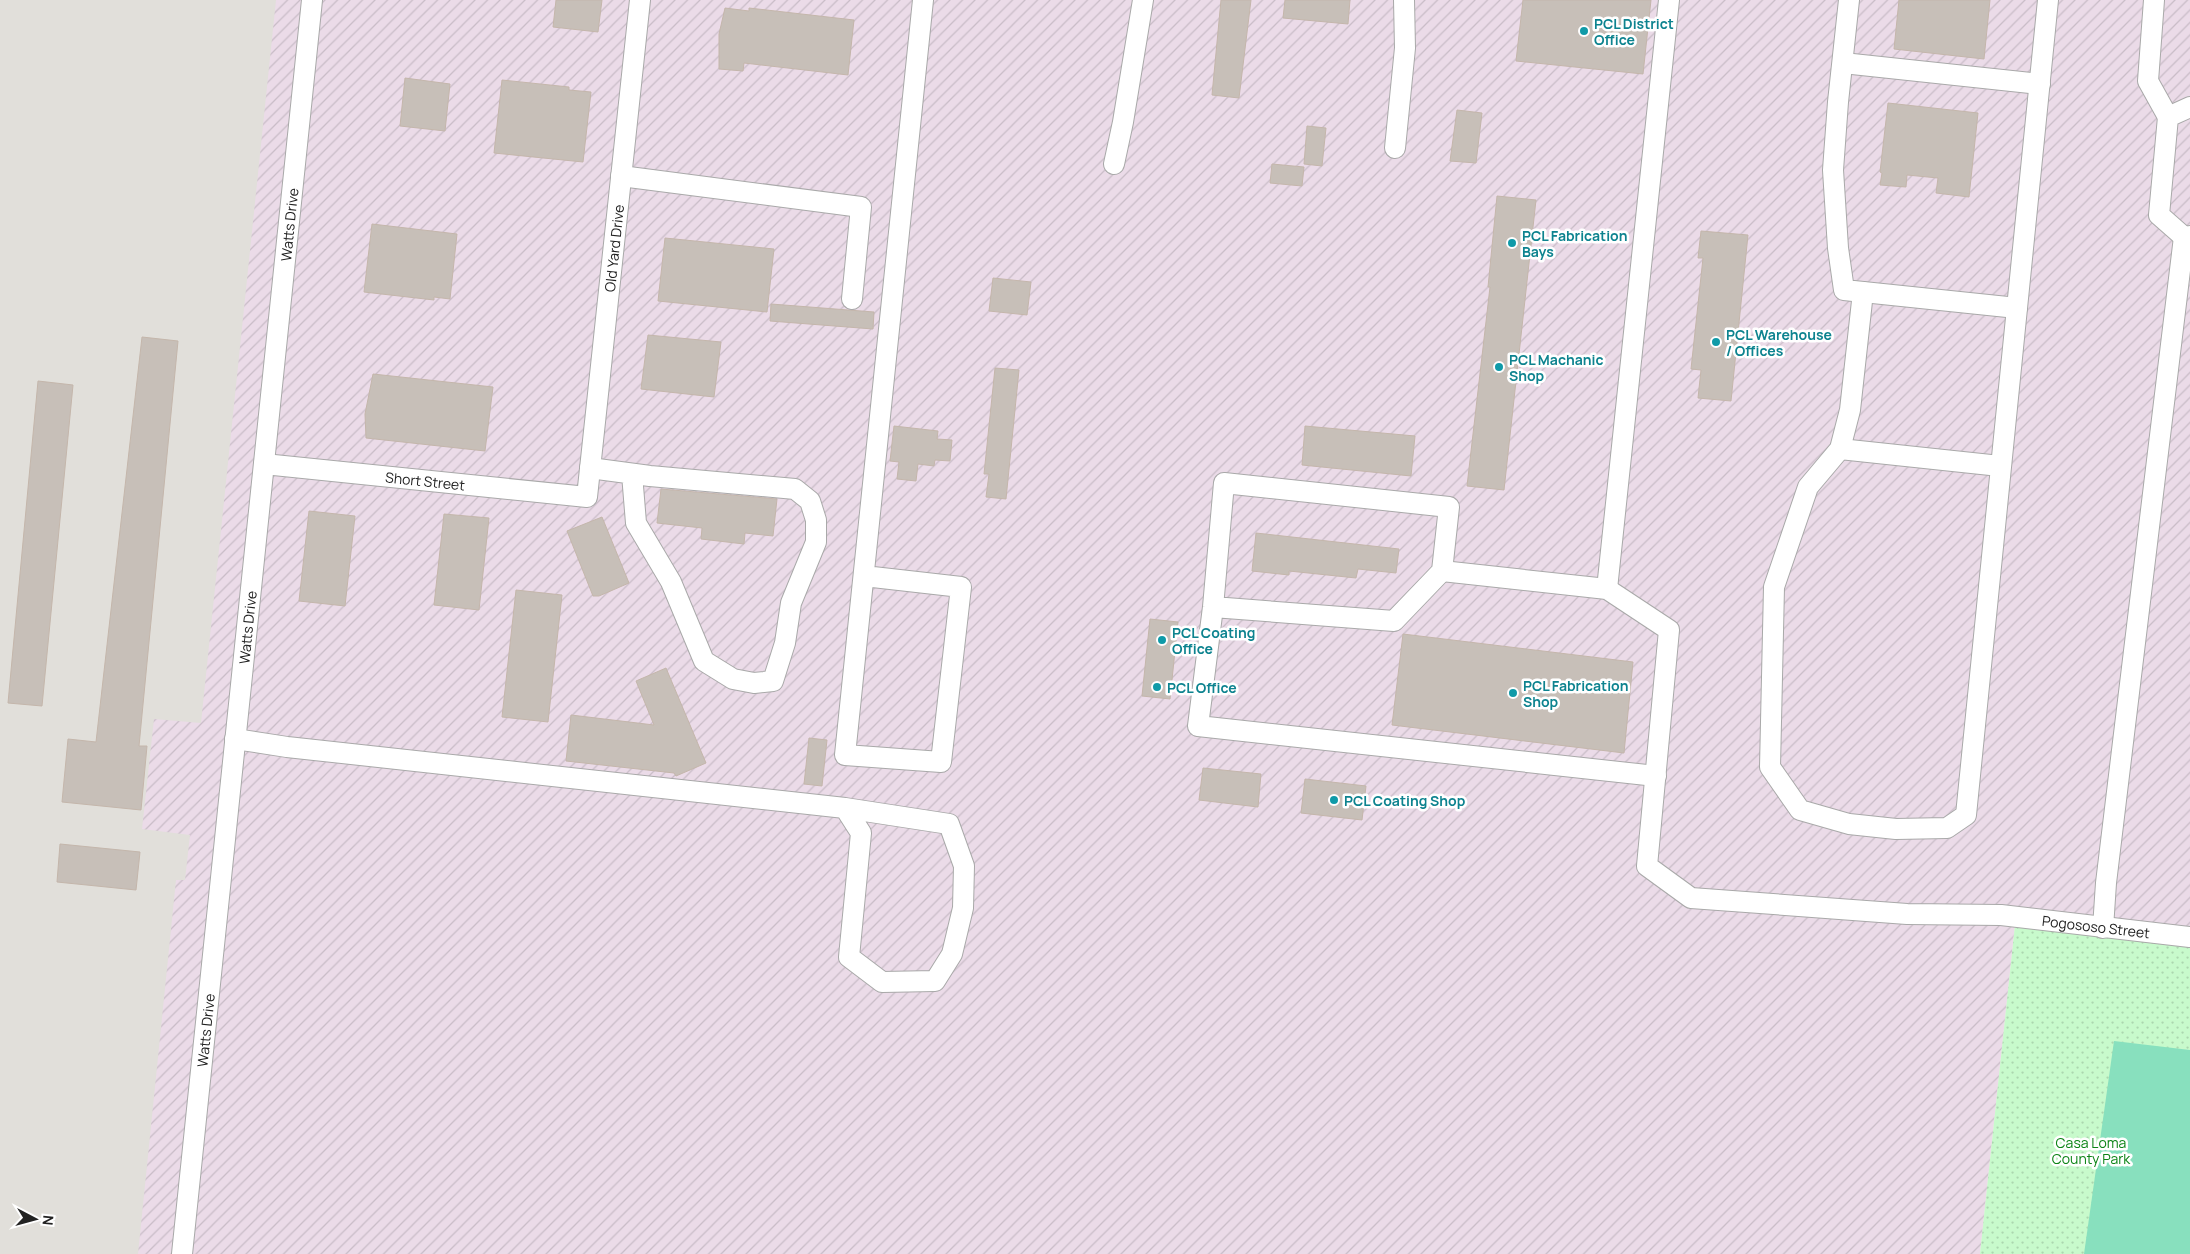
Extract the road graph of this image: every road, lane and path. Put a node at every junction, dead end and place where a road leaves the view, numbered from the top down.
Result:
1 (312, 0) edge
2 (640, 0) edge
3 (923, 0) edge
4 (1143, 0) edge
5 (1404, 0) edge
6 (1669, 0) edge
7 (1850, 0) edge
8 (2048, 0) edge
9 (2154, 0) edge
10 (1843, 63) junction
11 (2040, 84) junction
12 (2190, 107) edge
13 (2168, 117) junction
14 (1395, 148) dead end
15 (1114, 164) dead end
16 (621, 176) junction
17 (2187, 236) edge
18 (1863, 292) junction
19 (852, 299) dead end
20 (2017, 308) junction
21 (1840, 449) junction
22 (264, 464) junction
23 (2000, 466) junction
24 (590, 468) junction
25 (632, 474) junction
26 (587, 497) joint
27 (1442, 570) junction
28 (864, 576) junction
29 (1607, 589) junction
30 (1213, 607) junction
31 (235, 739) junction
32 (1656, 776) junction
33 (845, 808) junction
34 (2103, 928) junction
35 (2190, 937) edge
36 (182, 1254) edge

1 - 22 street, Watts Drive
2 - 16 street, Old Yard Drive
3 - 28 street
4 - 15 street
5 - 14 street
6 - 29 street
7 - 10 street
8 - 11 street
9 - 13 street
10 - 11 street
10 - 18 street
11 - 20 street
12 - 13 street
13 - 17 street
16 - 19 street
16 - 24 street, Old Yard Drive
17 - 34 street
18 - 20 street
18 - 21 street
20 - 23 street
21 - 23 street
21 - 23 street
22 - 26 street, Short Street
22 - 31 street, Watts Drive
24 - 25 street
24 - 26 street, Old Yard Drive
25 - 25 street
27 - 29 street
27 - 30 street
27 - 30 street
28 - 28 street
29 - 32 street
30 - 32 street
31 - 33 street
31 - 36 street, Watts Drive
32 - 34 street, Pogososo Street
33 - 33 street
34 - 35 street, Pogososo Street

